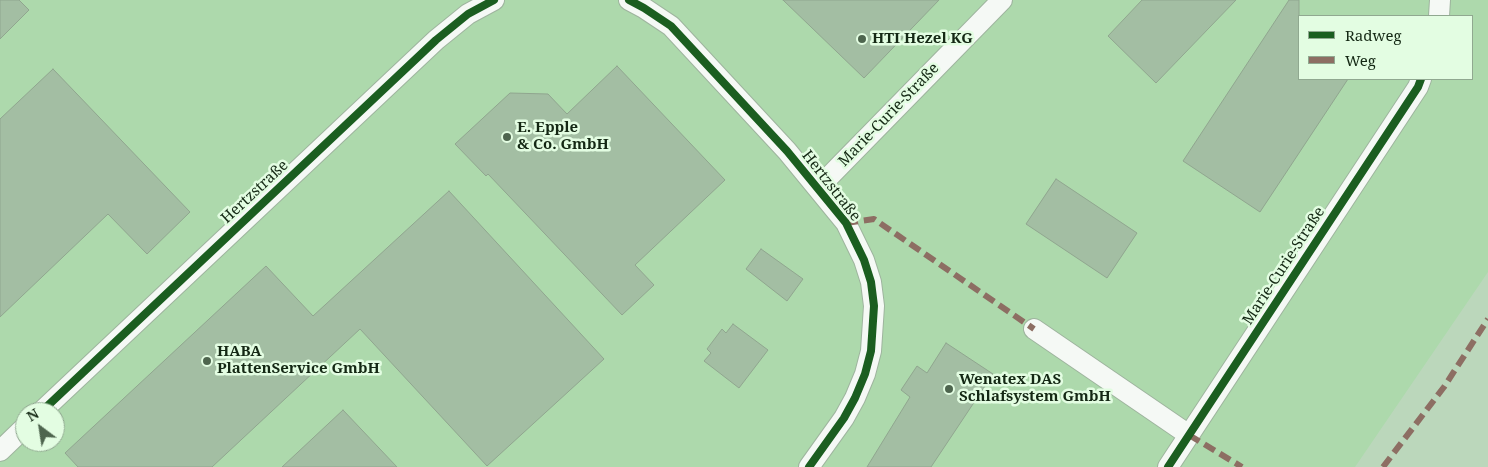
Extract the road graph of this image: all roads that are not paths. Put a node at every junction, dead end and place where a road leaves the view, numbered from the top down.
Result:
1 (494, 0) edge
2 (629, 0) edge
3 (1002, 0) edge
4 (1440, 0) edge
5 (1440, 15) edge
6 (1421, 80) edge
7 (818, 188) junction
8 (1034, 329) dead end
9 (52, 402) edge
10 (1188, 435) junction
11 (15, 437) edge
12 (0, 451) edge
13 (809, 467) edge
14 (1168, 467) edge

1 - 9 street, Hertzstraße
2 - 7 street, Hertzstraße
3 - 7 street, Marie-Curie-Straße
4 - 5 street
6 - 10 street, Marie-Curie-Straße
7 - 13 street, Hertzstraße
8 - 10 street
10 - 14 street, Marie-Curie-Straße
11 - 12 street

